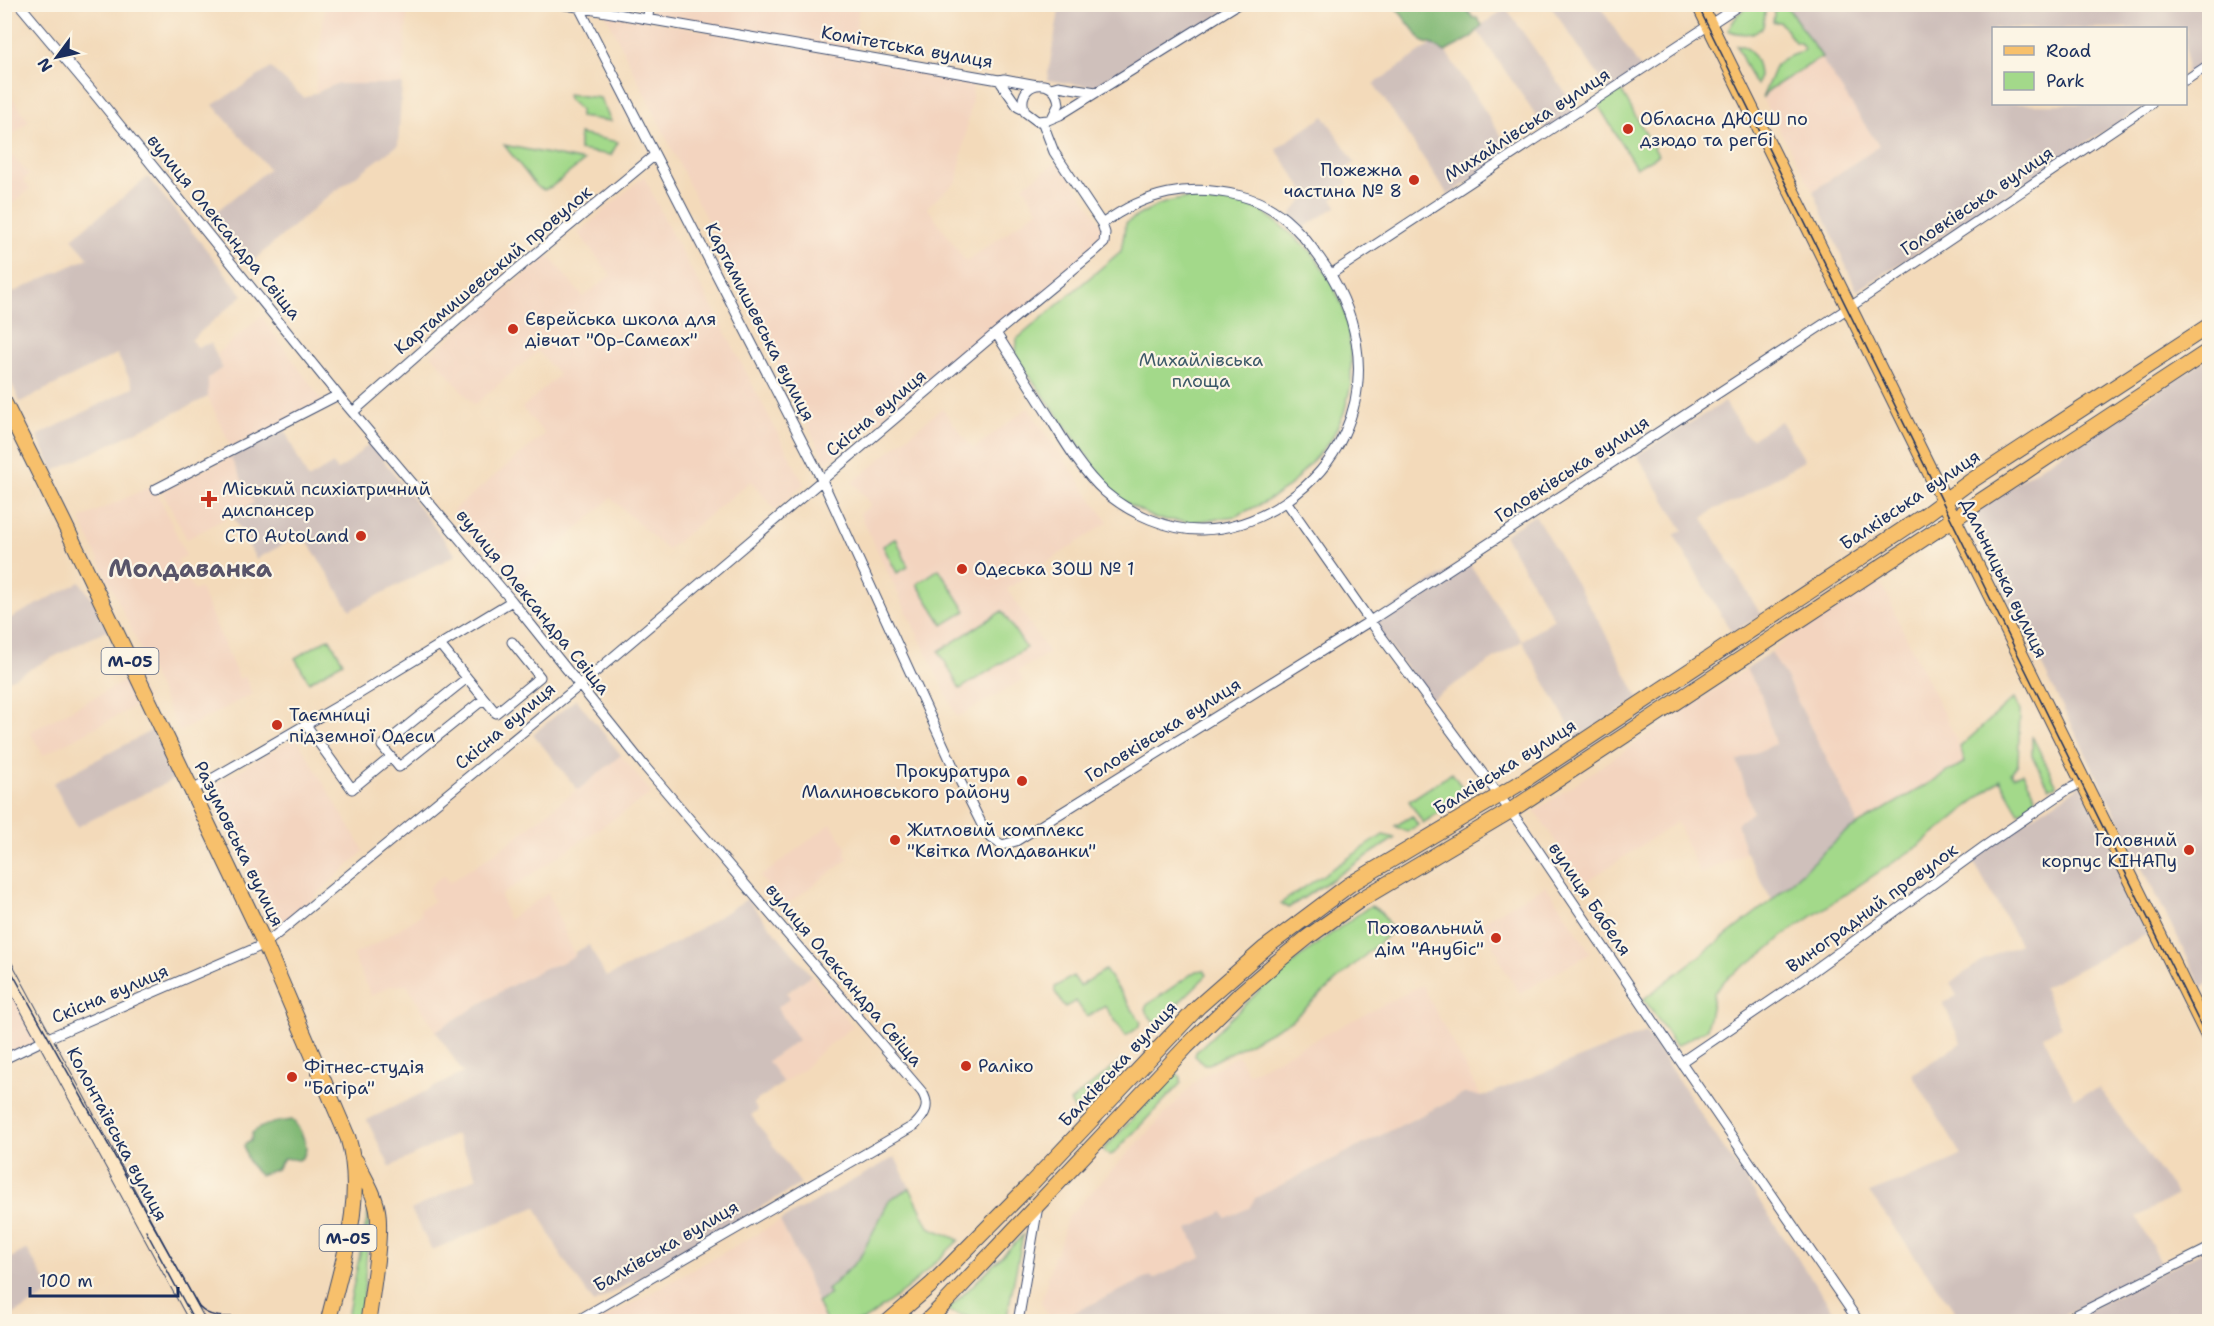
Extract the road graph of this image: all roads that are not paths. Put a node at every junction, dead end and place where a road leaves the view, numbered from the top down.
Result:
1 (19, 4) edge
2 (560, 4) edge
3 (649, 4) edge
4 (1238, 4) edge
5 (1699, 4) edge
6 (1741, 4) edge
7 (579, 7) junction
8 (648, 19) junction
9 (1709, 25) junction
10 (2210, 64) edge
11 (2187, 79) edge
12 (999, 80) junction
13 (1037, 85) junction
14 (1051, 88) junction
15 (1096, 92) junction
16 (2150, 105) edge
17 (1024, 111) junction
18 (1052, 118) junction
19 (1042, 121) junction
20 (654, 155) junction
21 (1102, 224) junction
22 (1331, 274) junction
23 (1849, 308) junction
24 (2210, 326) edge
25 (996, 333) junction
26 (2210, 350) edge
27 (338, 395) junction
28 (4, 402) edge
29 (353, 412) junction
30 (822, 480) junction
31 (156, 489) dead end
32 (1286, 501) junction
33 (1944, 501) junction
34 (1952, 518) junction
35 (513, 601) junction
36 (1370, 621) junction
37 (512, 642) dead end
38 (440, 645) junction
39 (467, 678) junction
40 (580, 685) junction
41 (484, 699) junction
42 (306, 724) junction
43 (391, 757) junction
44 (2083, 782) junction
45 (191, 791) junction
46 (1500, 796) junction
47 (1510, 811) junction
48 (1002, 845) joint
49 (265, 944) junction
50 (4, 964) edge
51 (2210, 1039) edge
52 (45, 1040) junction
53 (4, 1059) edge
54 (1681, 1062) junction
55 (927, 1109) joint
56 (352, 1153) junction
57 (1038, 1203) junction
58 (2210, 1248) edge
59 (935, 1320) edge
60 (198, 1322) edge
61 (328, 1322) edge
62 (368, 1322) edge
63 (574, 1322) edge
64 (888, 1322) edge
65 (1018, 1322) edge
66 (1859, 1322) edge
67 (2062, 1322) edge

1 - 27 street, вулиця Олександра Свіща
2 - 7 street, Комітетська вулиця
3 - 8 street
4 - 15 street
5 - 9 main road, Дальницька вулиця
6 - 9 street, Михайлівська вулиця
7 - 8 street, Комітетська вулиця
7 - 20 street, Картамишевська вулиця
8 - 12 street, Комітетська вулиця
9 - 22 street, Михайлівська вулиця
9 - 23 main road, Дальницька вулиця
10 - 11 street
12 - 13 street, Комітетська вулиця
12 - 17 street, Комітетська вулиця
13 - 14 street
13 - 17 street
14 - 15 street
14 - 18 street
15 - 18 street
16 - 23 street, Головківська вулиця
17 - 19 street
18 - 19 street
19 - 21 street
20 - 29 street, Картамишевський провулок
20 - 30 street, Картамишевська вулиця
21 - 22 street
21 - 25 street, Cкісна вулиця
22 - 32 street
23 - 33 main road, Дальницька вулиця
23 - 36 street, Головківська вулиця
24 - 33 main road, Балківська вулиця
25 - 30 street, Cкісна вулиця
25 - 32 street
26 - 34 main road, Балківська вулиця
27 - 29 street, вулиця Олександра Свіща
27 - 31 street
28 - 45 main road, Разумовська вулиця / М-05
29 - 35 street, вулиця Олександра Свіща
30 - 40 street, Cкісна вулиця
30 - 48 street, Картамишевська вулиця
32 - 36 street, вулиця Бабеля
33 - 34 main road, Дальницька вулиця
33 - 46 main road, Балківська вулиця
34 - 44 main road, Дальницька вулиця
34 - 47 main road, Балківська вулиця
35 - 38 street
35 - 40 street, вулиця Олександра Свіща
36 - 46 street, вулиця Бабеля
36 - 48 street, Головківська вулиця
37 - 41 street
38 - 39 street
38 - 42 street
39 - 41 street
39 - 43 street
40 - 49 street, Cкісна вулиця
40 - 55 street, вулиця Олександра Свіща
41 - 43 street
42 - 43 street
42 - 45 street
44 - 51 main road, Дальницька вулиця
44 - 54 street, Виноградний провулок
45 - 49 main road, Разумовська вулиця / М-05
46 - 47 street, вулиця Бабеля
46 - 64 main road, Балківська вулиця
47 - 54 street, вулиця Бабеля
47 - 57 main road, Балківська вулиця
49 - 52 street, Cкісна вулиця
49 - 56 main road, Разумовська вулиця / М-05
50 - 52 main road, Колонтаївська вулиця
52 - 53 street, Cкісна вулиця
52 - 60 main road, Колонтаївська вулиця
54 - 66 street, вулиця Бабеля
55 - 63 street, Балківська вулиця
56 - 61 main road, Разумовська вулиця / М-05
56 - 62 main road
57 - 59 main road, Балківська вулиця
57 - 65 street
58 - 67 street

